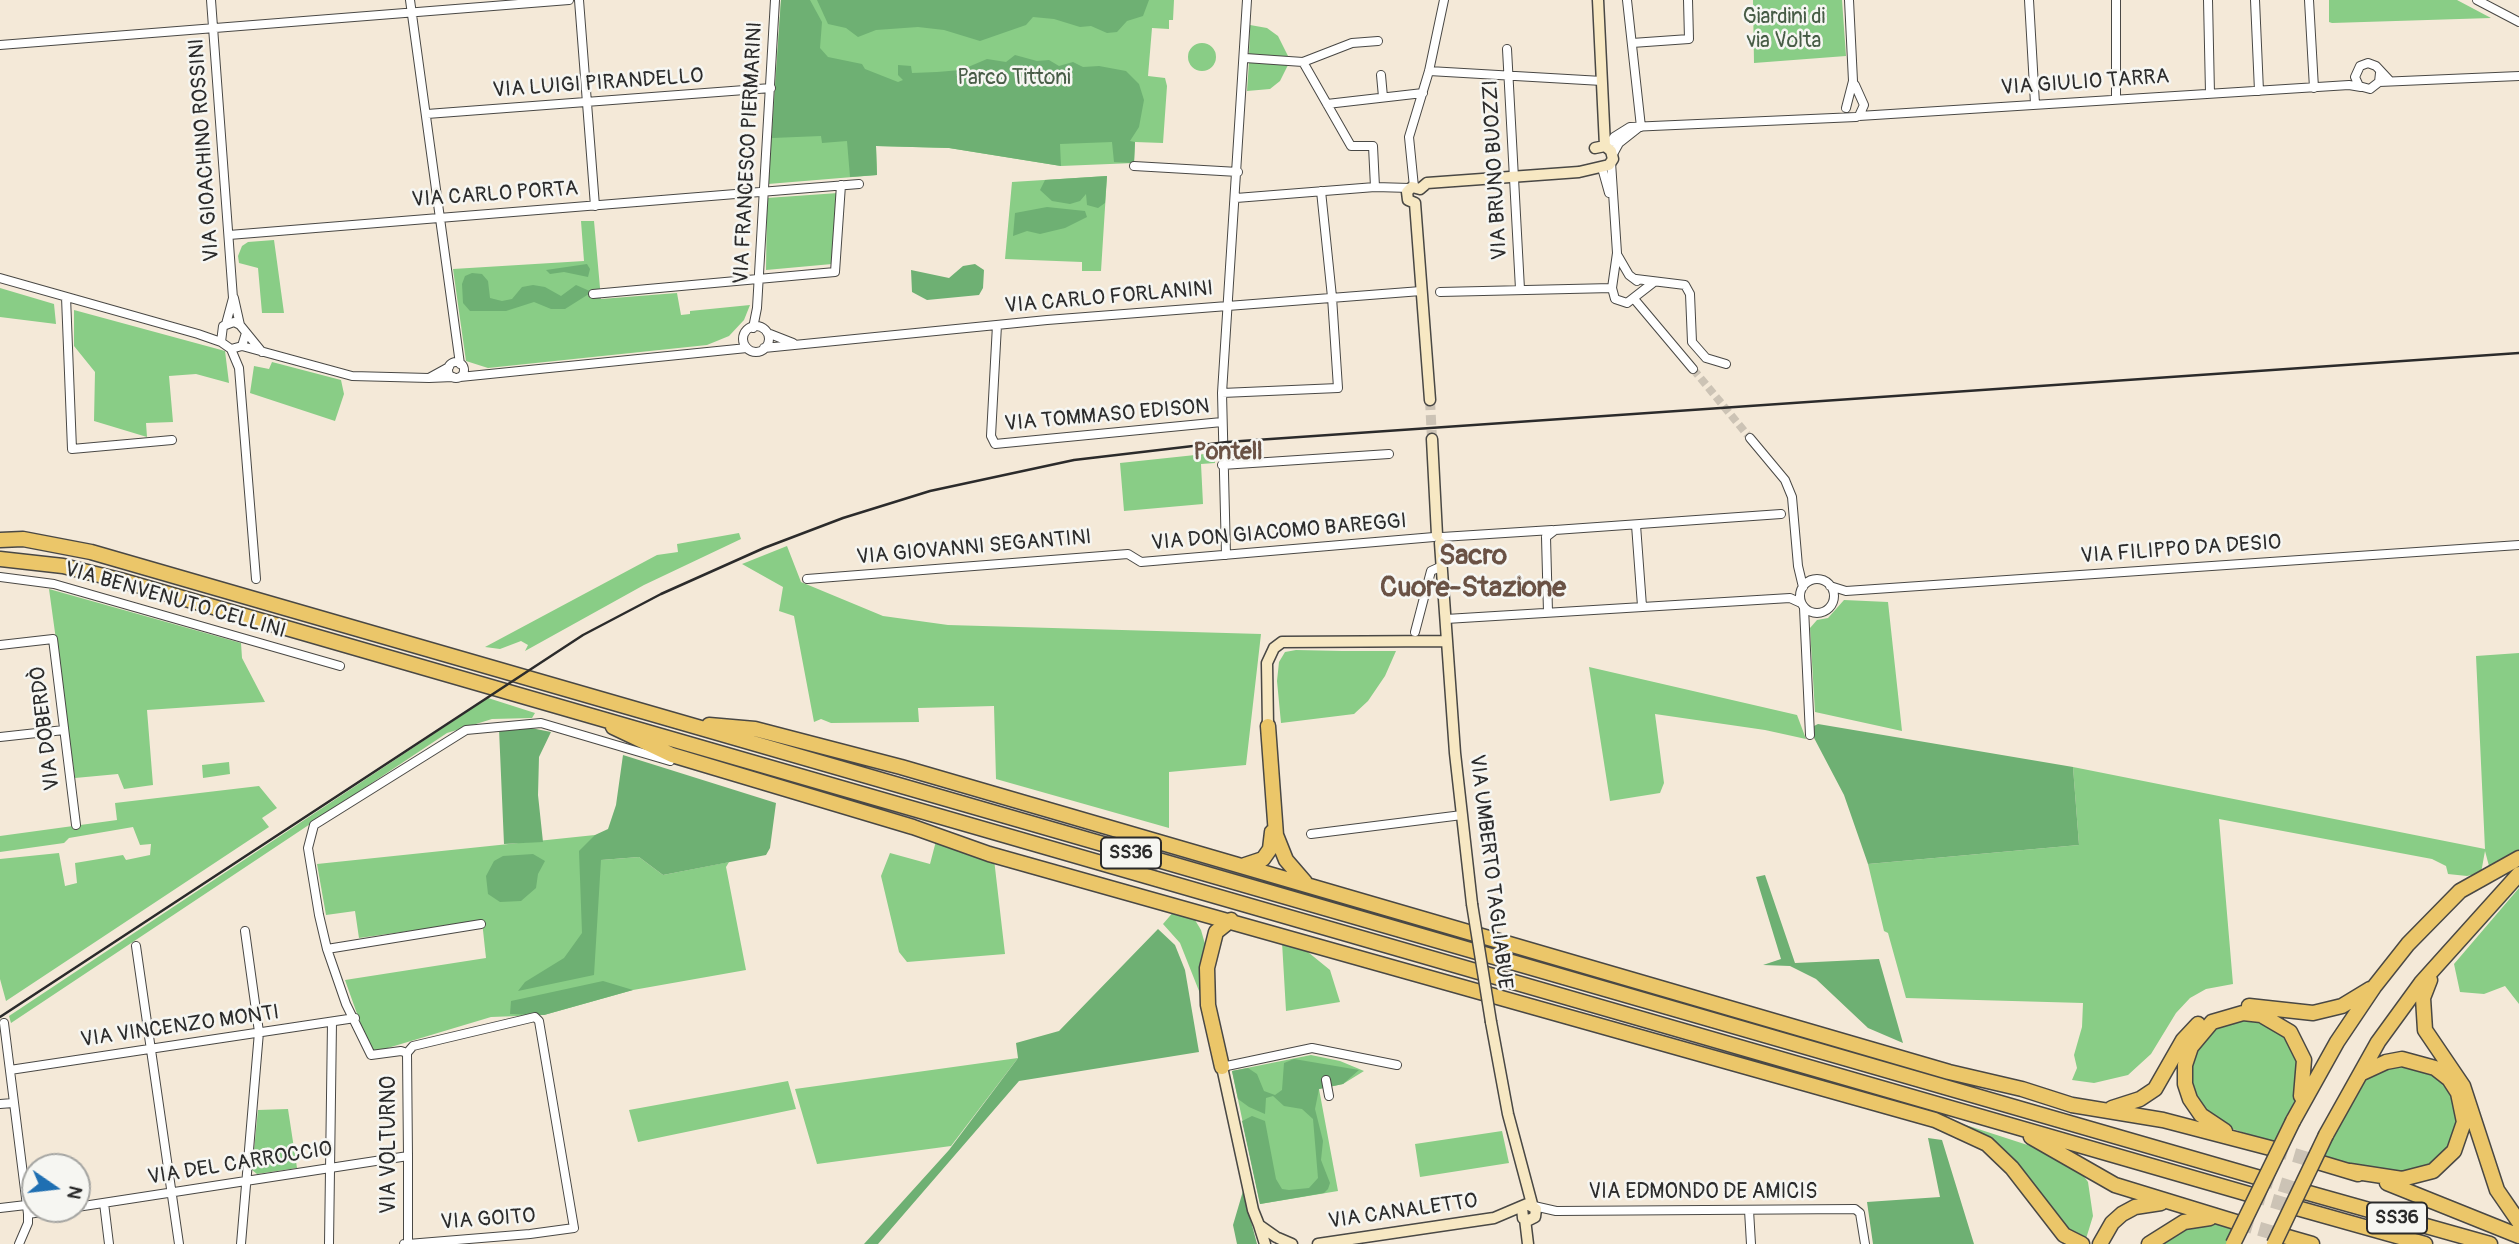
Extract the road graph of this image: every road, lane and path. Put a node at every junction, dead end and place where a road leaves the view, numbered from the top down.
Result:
1 (211, 0) edge
2 (410, 0) edge
3 (569, 0) edge
4 (579, 0) edge
5 (775, 0) edge
6 (1248, 0) edge
7 (1444, 0) edge
8 (1598, 0) edge
9 (1627, 0) edge
10 (1688, 0) edge
11 (1850, 0) edge
12 (2029, 0) edge
13 (2116, 0) edge
14 (2208, 0) edge
15 (2255, 0) edge
16 (2309, 0) edge
17 (2477, 0) edge
18 (412, 12) junction
19 (2519, 22) edge
20 (214, 28) junction
21 (1378, 41) dead end
22 (1632, 43) junction
23 (0, 45) edge
24 (1507, 49) dead end
25 (1245, 58) junction
26 (1303, 62) junction
27 (1429, 71) junction
28 (1381, 75) dead end
29 (1508, 75) junction
30 (2519, 76) edge
31 (2380, 78) junction
32 (1602, 81) junction
33 (2355, 85) junction
34 (771, 88) junction
35 (2314, 88) junction
36 (2259, 91) junction
37 (1423, 93) junction
38 (2210, 93) junction
39 (1383, 97) junction
40 (2116, 99) junction
41 (587, 102) junction
42 (1852, 102) junction
43 (1327, 104) junction
44 (2035, 104) junction
45 (427, 114) junction
46 (1858, 116) junction
47 (1828, 118) junction
48 (1641, 127) junction
49 (1603, 156) junction
50 (1134, 166) dead end
51 (1238, 172) junction
52 (1514, 177) junction
53 (859, 184) dead end
54 (841, 185) junction
55 (1375, 187) junction
56 (763, 191) junction
57 (1321, 191) junction
58 (1413, 193) junction
59 (1236, 198) junction
60 (595, 206) junction
61 (439, 216) junction
62 (229, 235) junction
63 (1617, 253) junction
64 (1632, 277) junction
65 (0, 278) edge
66 (758, 280) junction
67 (1654, 282) junction
68 (1613, 285) junction
69 (1520, 289) junction
70 (1421, 292) junction
71 (1440, 292) dead end
72 (593, 294) dead end
73 (65, 297) junction
74 (1332, 297) junction
75 (1637, 297) junction
76 (233, 298) junction
77 (1227, 305) junction
78 (757, 308) junction
79 (240, 325) junction
80 (997, 326) junction
81 (224, 327) junction
82 (753, 328) junction
83 (766, 332) junction
84 (246, 333) junction
85 (198, 334) junction
86 (741, 338) junction
87 (221, 342) junction
88 (799, 344) junction
89 (242, 346) junction
90 (747, 348) junction
91 (764, 348) junction
92 (231, 349) junction
93 (716, 351) junction
94 (262, 352) junction
95 (1726, 364) dead end
96 (456, 365) junction
97 (239, 368) junction
98 (1693, 369) tunnel mouth
99 (484, 373) junction
100 (457, 377) junction
101 (429, 378) junction
102 (1222, 393) junction
103 (1430, 400) tunnel mouth
104 (1222, 422) junction
105 (1750, 438) tunnel mouth
106 (1432, 439) tunnel mouth
107 (172, 440) dead end
108 (1389, 454) dead end
109 (1222, 465) junction
110 (1781, 514) dead end
111 (1636, 525) junction
112 (1555, 530) junction
113 (1536, 531) junction
114 (1546, 537) junction
115 (0, 540) edge
116 (1438, 540) junction
117 (2519, 545) edge
118 (1226, 555) junction
119 (0, 559) edge
120 (1141, 562) joint
121 (1442, 562) junction
122 (1798, 566) junction
123 (0, 577) edge
124 (256, 579) dead end
125 (807, 579) dead end
126 (1812, 580) junction
127 (1830, 586) junction
128 (1802, 589) junction
129 (1846, 591) junction
130 (1790, 598) junction
131 (1833, 600) junction
132 (1642, 606) junction
133 (1803, 606) junction
134 (1548, 612) junction
135 (1813, 613) junction
136 (1446, 619) junction
137 (1803, 624) junction
138 (1415, 632) dead end
139 (1447, 641) junction
140 (0, 645) edge
141 (340, 666) dead end
142 (600, 717) junction
143 (676, 722) junction
144 (1268, 726) joint
145 (64, 730) junction
146 (1810, 735) dead end
147 (0, 737) edge
148 (671, 758) junction
149 (1462, 816) junction
150 (1273, 820) junction
151 (76, 825) dead end
152 (1311, 834) dead end
153 (2519, 858) edge
154 (1240, 865) junction
155 (2519, 874) edge
156 (1306, 883) junction
157 (1194, 910) junction
158 (1231, 920) junction
159 (481, 924) dead end
160 (245, 932) dead end
161 (1211, 943) junction
162 (136, 946) dead end
163 (327, 949) junction
164 (2450, 949) junction
165 (2374, 987) junction
166 (355, 1018) junction
167 (332, 1022) junction
168 (4, 1023) dead end
169 (259, 1032) junction
170 (151, 1048) junction
171 (407, 1053) junction
172 (1397, 1065) dead end
173 (1223, 1067) junction
174 (10, 1070) junction
175 (2358, 1076) junction
176 (1326, 1080) dead end
177 (1329, 1096) dead end
178 (13, 1102) junction
179 (0, 1104) edge
180 (2100, 1110) junction
181 (2296, 1116) junction
182 (2009, 1124) junction
183 (2259, 1145) junction
184 (2274, 1149) tunnel mouth
185 (408, 1156) junction
186 (2319, 1162) tunnel mouth
187 (21, 1164) edge
188 (331, 1168) junction
189 (2350, 1171) junction
190 (2260, 1178) tunnel mouth
191 (246, 1181) junction
192 (2305, 1192) tunnel mouth
193 (172, 1193) junction
194 (2252, 1195) tunnel mouth
195 (104, 1203) junction
196 (2168, 1203) junction
197 (91, 1205) edge
198 (0, 1208) edge
199 (2297, 1208) tunnel mouth
200 (21, 1210) edge
201 (1749, 1210) junction
202 (1529, 1212) junction
203 (2219, 1218) junction
204 (2519, 1222) edge
205 (28, 1223) edge
206 (2239, 1223) tunnel mouth
207 (1259, 1225) junction
208 (573, 1228) joint
209 (2519, 1236) edge
210 (530, 1239) edge
211 (1278, 1240) edge
212 (1528, 1240) edge
213 (2279, 1240) edge
214 (2101, 1241) edge
215 (19, 1244) edge
216 (109, 1244) edge
217 (179, 1244) edge
218 (241, 1244) edge
219 (329, 1244) edge
220 (407, 1244) edge
221 (1265, 1244) edge
222 (1292, 1244) edge
223 (1318, 1244) edge
224 (1751, 1244) edge
225 (1865, 1244) edge
226 (2082, 1244) edge
227 (2149, 1244) edge
228 (2233, 1244) edge
229 (2308, 1244) edge
230 (2425, 1244) edge
231 (2490, 1244) edge

1 - 20 street, VIA GIOACHINO ROSSINI
2 - 18 street
3 - 18 street
4 - 41 street
5 - 34 street, VIA FRANCESCO PIERMARINI
6 - 25 street
7 - 27 street
8 - 32 street
9 - 22 street
10 - 22 street
11 - 42 street
12 - 44 street
13 - 40 street
14 - 38 street
15 - 36 street
16 - 35 street
17 - 19 street
18 - 20 street
18 - 45 street
20 - 23 street
20 - 62 street, VIA GIOACHINO ROSSINI
21 - 26 street
22 - 48 street
24 - 29 street, VIA BRUNO BUOZZI
25 - 26 street
25 - 51 street
26 - 43 street
27 - 29 street
27 - 37 street
28 - 39 street
29 - 32 street
29 - 52 street, VIA BRUNO BUOZZI
30 - 31 street
31 - 33 street
31 - 33 street
32 - 49 street
33 - 35 street, VIA GIULIO TARRA
34 - 41 street, VIA LUIGI PIRANDELLO
34 - 56 street, VIA FRANCESCO PIERMARINI
35 - 36 street, VIA GIULIO TARRA
36 - 38 street, VIA GIULIO TARRA
37 - 39 street
37 - 58 street
38 - 40 street, VIA GIULIO TARRA
39 - 43 street
40 - 44 street, VIA GIULIO TARRA
41 - 45 street, VIA LUIGI PIRANDELLO
41 - 60 street
42 - 46 street
42 - 46 street
42 - 47 street
43 - 55 street
44 - 46 street, VIA GIULIO TARRA
45 - 61 street
46 - 47 street, VIA GIULIO TARRA
47 - 48 street, VIA GIULIO TARRA
48 - 49 street
49 - 52 street
49 - 63 street
50 - 51 street
51 - 59 street
52 - 58 street
52 - 69 street, VIA BRUNO BUOZZI
53 - 54 street, VIA CARLO PORTA
54 - 56 street, VIA CARLO PORTA
54 - 66 street
55 - 57 street
55 - 58 street
56 - 60 street, VIA CARLO PORTA
56 - 66 street, VIA FRANCESCO PIERMARINI
57 - 59 street
57 - 74 street
58 - 70 street
59 - 77 street
60 - 61 street, VIA CARLO PORTA
61 - 62 street, VIA CARLO PORTA
61 - 96 street
62 - 76 street, VIA GIOACHINO ROSSINI
63 - 64 street
63 - 68 street
64 - 67 street
64 - 68 street
64 - 75 street
65 - 73 street
66 - 72 street
66 - 78 street, VIA FRANCESCO PIERMARINI
67 - 75 street
67 - 95 street
68 - 69 street
68 - 75 street
69 - 71 street
70 - 74 street, VIA CARLO FORLANINI
70 - 103 street
73 - 85 street
73 - 107 street
74 - 77 street, VIA CARLO FORLANINI
74 - 102 street
75 - 98 street
76 - 79 street, VIA GIOACHINO ROSSINI
76 - 81 street, VIA GIOACHINO ROSSINI
77 - 80 street, VIA CARLO FORLANINI
77 - 102 street
78 - 82 street, VIA FRANCESCO PIERMARINI
78 - 83 street, VIA FRANCESCO PIERMARINI
79 - 81 street
79 - 84 street
80 - 88 street, VIA CARLO FORLANINI
80 - 104 street, VIA TOMMASO EDISON
81 - 85 street
81 - 87 street
82 - 83 street
82 - 86 street
83 - 88 street, VIA CARLO FORLANINI
83 - 91 street
84 - 89 street
84 - 94 street
85 - 87 street
86 - 90 street
86 - 93 street
87 - 92 street
88 - 91 street, VIA CARLO FORLANINI
89 - 92 street
89 - 94 street
89 - 97 street
90 - 91 street
90 - 93 street
92 - 97 street
93 - 99 street
94 - 101 street
96 - 99 street
96 - 100 street
96 - 100 street
96 - 101 street
97 - 124 street
99 - 100 street
100 - 101 street
102 - 104 street
104 - 109 street
105 - 122 street
106 - 116 street, VIA UMBERTO TAGLIABUE
108 - 109 street
109 - 118 street
110 - 111 street
111 - 112 street
111 - 132 street
112 - 113 street
112 - 114 street
113 - 114 street
113 - 116 street
114 - 134 street
115 - 143 highway, SS36
116 - 118 street, VIA DON GIACOMO BAREGGI
116 - 121 street, VIA UMBERTO TAGLIABUE
117 - 129 street, VIA FILIPPO DA DESIO
118 - 120 street, VIA DON GIACOMO BAREGGI
119 - 142 highway, SS36
120 - 125 street, VIA GIOVANNI SEGANTINI
121 - 136 street, VIA UMBERTO TAGLIABUE
121 - 138 street
122 - 126 street
122 - 128 street
123 - 141 street, VIA BENVENUTO CELLINI
126 - 127 street
126 - 128 street
127 - 129 street, VIA FILIPPO DA DESIO
127 - 131 street
128 - 130 street
128 - 133 street
129 - 131 street
130 - 132 street
130 - 133 street
131 - 135 street
132 - 134 street
133 - 135 street
133 - 137 street
134 - 136 street
135 - 137 street
136 - 139 street, VIA UMBERTO TAGLIABUE
137 - 146 street
139 - 144 street
139 - 149 street, VIA UMBERTO TAGLIABUE
140 - 145 street, VIA DOBERDÒ
142 - 148 highway
142 - 182 highway, SS36
143 - 154 highway
143 - 190 highway, SS36
144 - 150 highway
145 - 147 street
145 - 151 street, VIA DOBERDÒ
148 - 157 highway
148 - 163 street
149 - 152 street
149 - 202 street, VIA UMBERTO TAGLIABUE, bridge
150 - 154 highway
150 - 156 highway
153 - 165 highway
154 - 156 highway
155 - 164 highway
156 - 180 highway
157 - 158 highway
157 - 161 highway
158 - 161 highway
158 - 226 highway
159 - 163 street
160 - 169 street
161 - 173 highway
162 - 170 street
163 - 166 street
164 - 175 highway
164 - 204 highway
165 - 180 highway
165 - 181 highway
166 - 167 street, VIA VINCENZO MONTI
166 - 171 street
167 - 169 street, VIA VINCENZO MONTI
167 - 188 street
168 - 174 street
169 - 170 street, VIA VINCENZO MONTI
169 - 191 street
170 - 174 street, VIA VINCENZO MONTI
170 - 193 street
171 - 185 street, VIA VOLTURNO
171 - 208 street, VIA VOLTURNO
172 - 173 street
173 - 207 street
174 - 178 street
175 - 189 highway
175 - 213 highway, bridge
176 - 177 street
178 - 179 street
178 - 187 street
180 - 183 highway
181 - 183 highway
181 - 228 highway, bridge
182 - 194 highway, SS36
182 - 196 highway
183 - 184 highway
185 - 188 street, VIA DEL CARROCCIO
185 - 220 street, VIA VOLTURNO
186 - 189 highway
188 - 191 street, VIA DEL CARROCCIO
188 - 219 street
189 - 209 highway
191 - 193 street, VIA DEL CARROCCIO
191 - 218 street
192 - 231 highway, SS36
193 - 195 street, VIA DEL CARROCCIO
193 - 217 street
195 - 197 street, VIA DEL CARROCCIO
195 - 216 street
196 - 203 highway
196 - 214 highway
198 - 200 street
199 - 230 highway, SS36
201 - 202 street, VIA EDMONDO DE AMICIS
201 - 224 street
201 - 225 street, VIA EDMONDO DE AMICIS
202 - 212 street, VIA UMBERTO TAGLIABUE
202 - 223 street, VIA CANALETTO
203 - 206 highway
203 - 227 highway
205 - 215 street
207 - 211 street
207 - 221 street
208 - 210 street, VIA GOITO
210 - 220 street, VIA GOITO
211 - 221 street
211 - 222 street
213 - 229 highway

